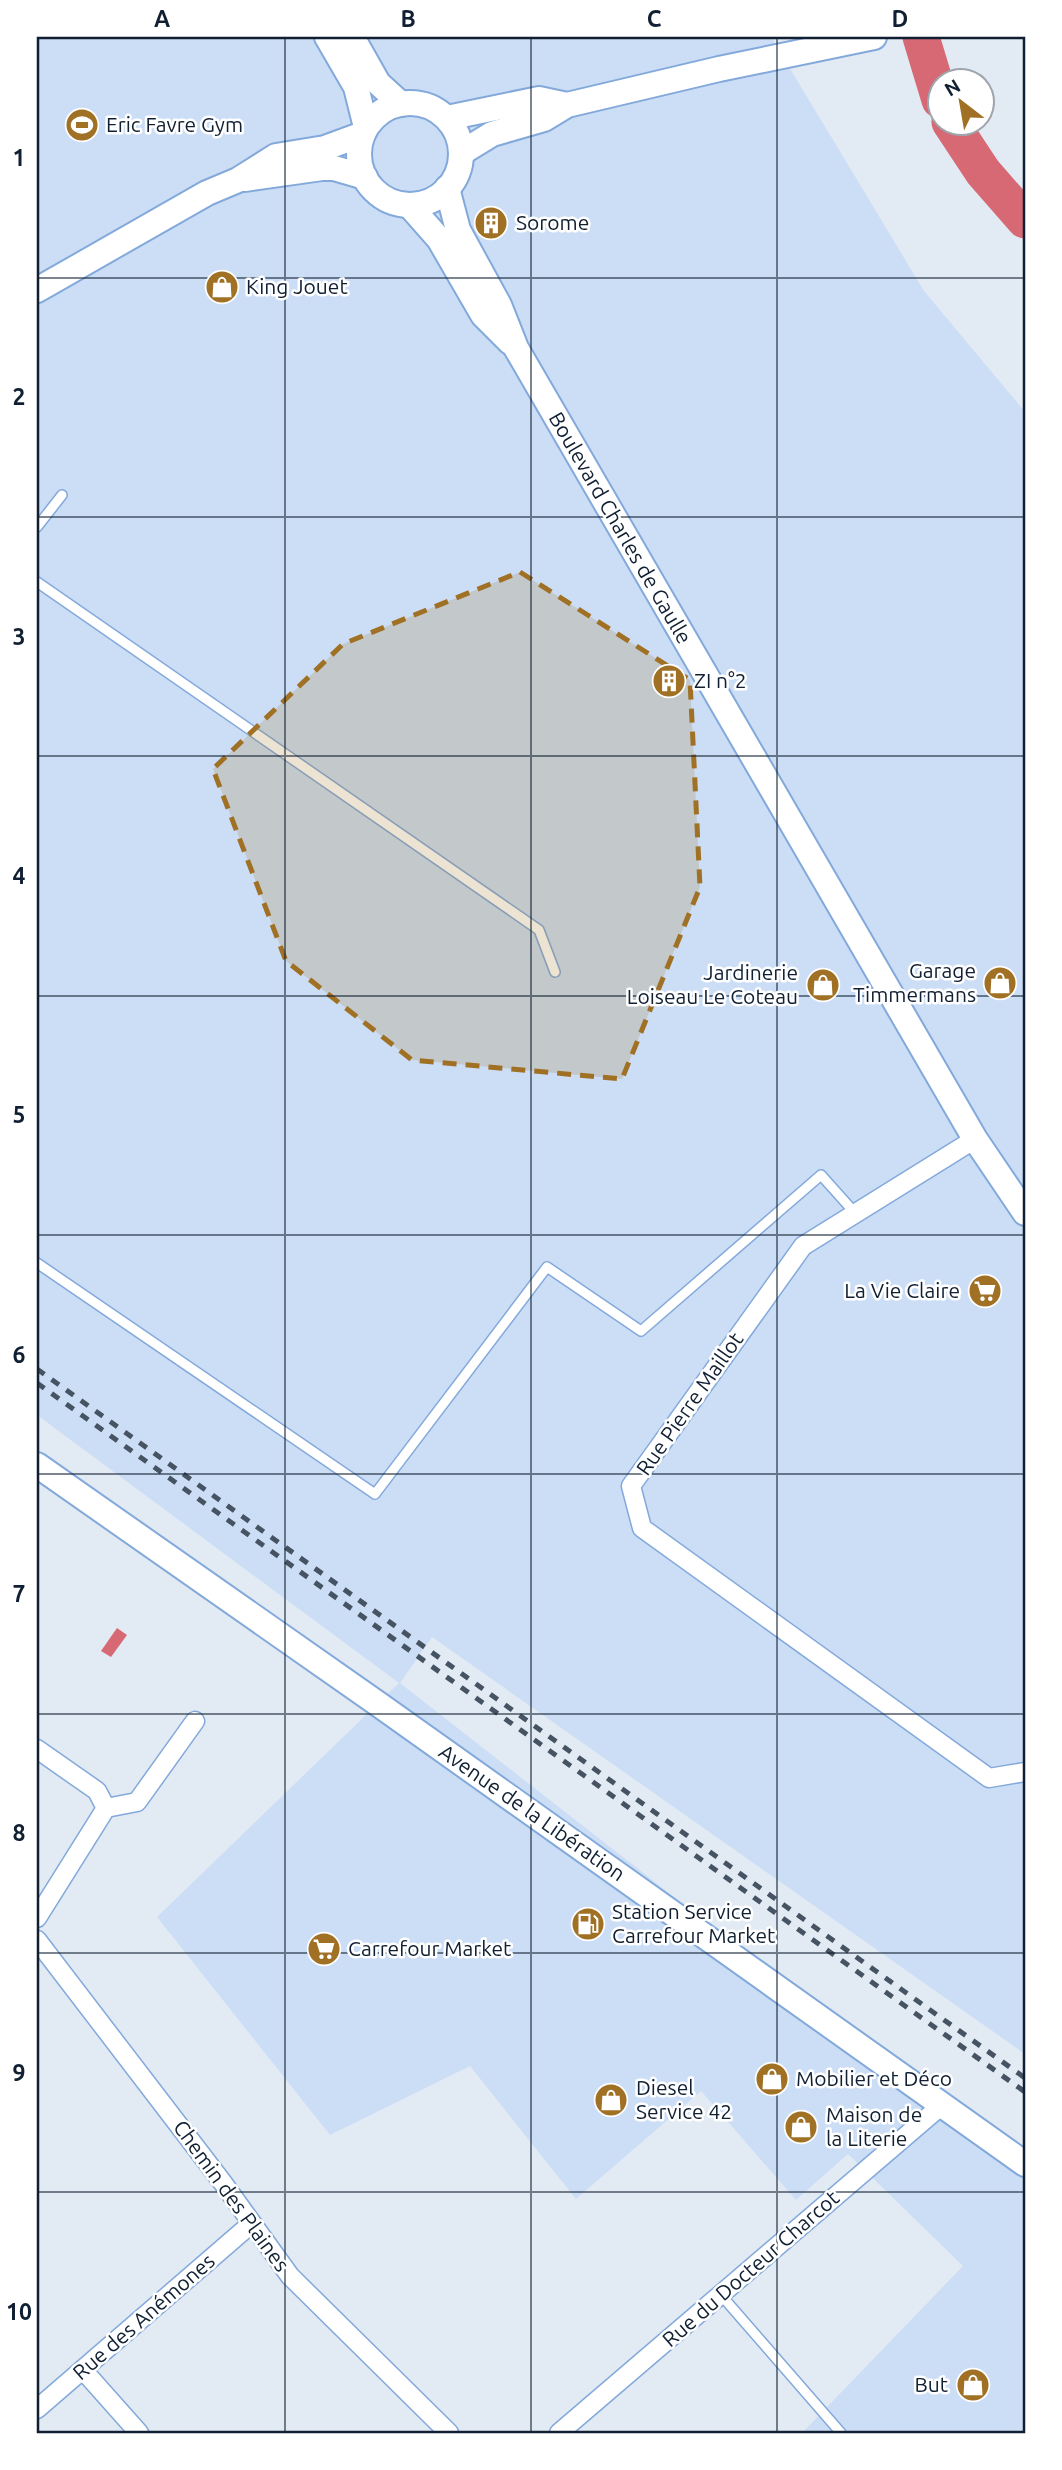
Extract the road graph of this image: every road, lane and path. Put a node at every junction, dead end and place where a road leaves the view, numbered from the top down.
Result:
1 (327, 37) edge
2 (352, 37) edge
3 (874, 37) edge
4 (401, 104) junction
5 (567, 105) junction
6 (447, 118) junction
7 (365, 130) junction
8 (461, 153) junction
9 (365, 177) junction
10 (238, 180) junction
11 (447, 188) junction
12 (409, 205) junction
13 (37, 290) edge
14 (516, 348) junction
15 (62, 495) dead end
16 (37, 527) edge
17 (37, 582) edge
18 (555, 972) dead end
19 (975, 1139) junction
20 (855, 1213) junction
21 (1025, 1213) edge
22 (37, 1263) edge
23 (37, 1465) edge
24 (195, 1721) dead end
25 (37, 1749) edge
26 (1025, 1772) edge
27 (106, 1808) junction
28 (37, 1918) edge
29 (37, 1940) edge
30 (942, 2105) junction
31 (1025, 2164) edge
32 (251, 2224) junction
33 (721, 2295) junction
34 (83, 2370) junction
35 (37, 2409) edge
36 (139, 2433) edge
37 (449, 2433) edge
38 (559, 2433) edge
39 (841, 2433) edge

1 - 7 street
2 - 4 street
3 - 5 street
4 - 6 street
4 - 7 street
5 - 6 street
5 - 8 street
6 - 8 street
7 - 9 street
7 - 10 street
8 - 11 street
9 - 10 street
9 - 12 street
10 - 13 street
11 - 12 street
11 - 14 street, Boulevard Charles de Gaulle
12 - 14 street, Boulevard Charles de Gaulle
14 - 19 street, Boulevard Charles de Gaulle
15 - 16 lane
17 - 18 lane
19 - 20 street, Rue Pierre Maillot
19 - 21 street, Boulevard Charles de Gaulle
20 - 22 lane
20 - 26 street, Rue Pierre Maillot
23 - 30 street, Avenue de la Libération
24 - 27 street
25 - 27 street
27 - 28 street
29 - 32 street, Chemin des Plaines
30 - 31 street, Avenue de la Libération
30 - 33 street, Rue du Docteur Charcot
32 - 34 street, Rue des Anémones
32 - 37 street, Chemin des Plaines
33 - 38 street, Rue du Docteur Charcot
33 - 39 lane
34 - 35 street, Rue des Anémones
34 - 36 street

